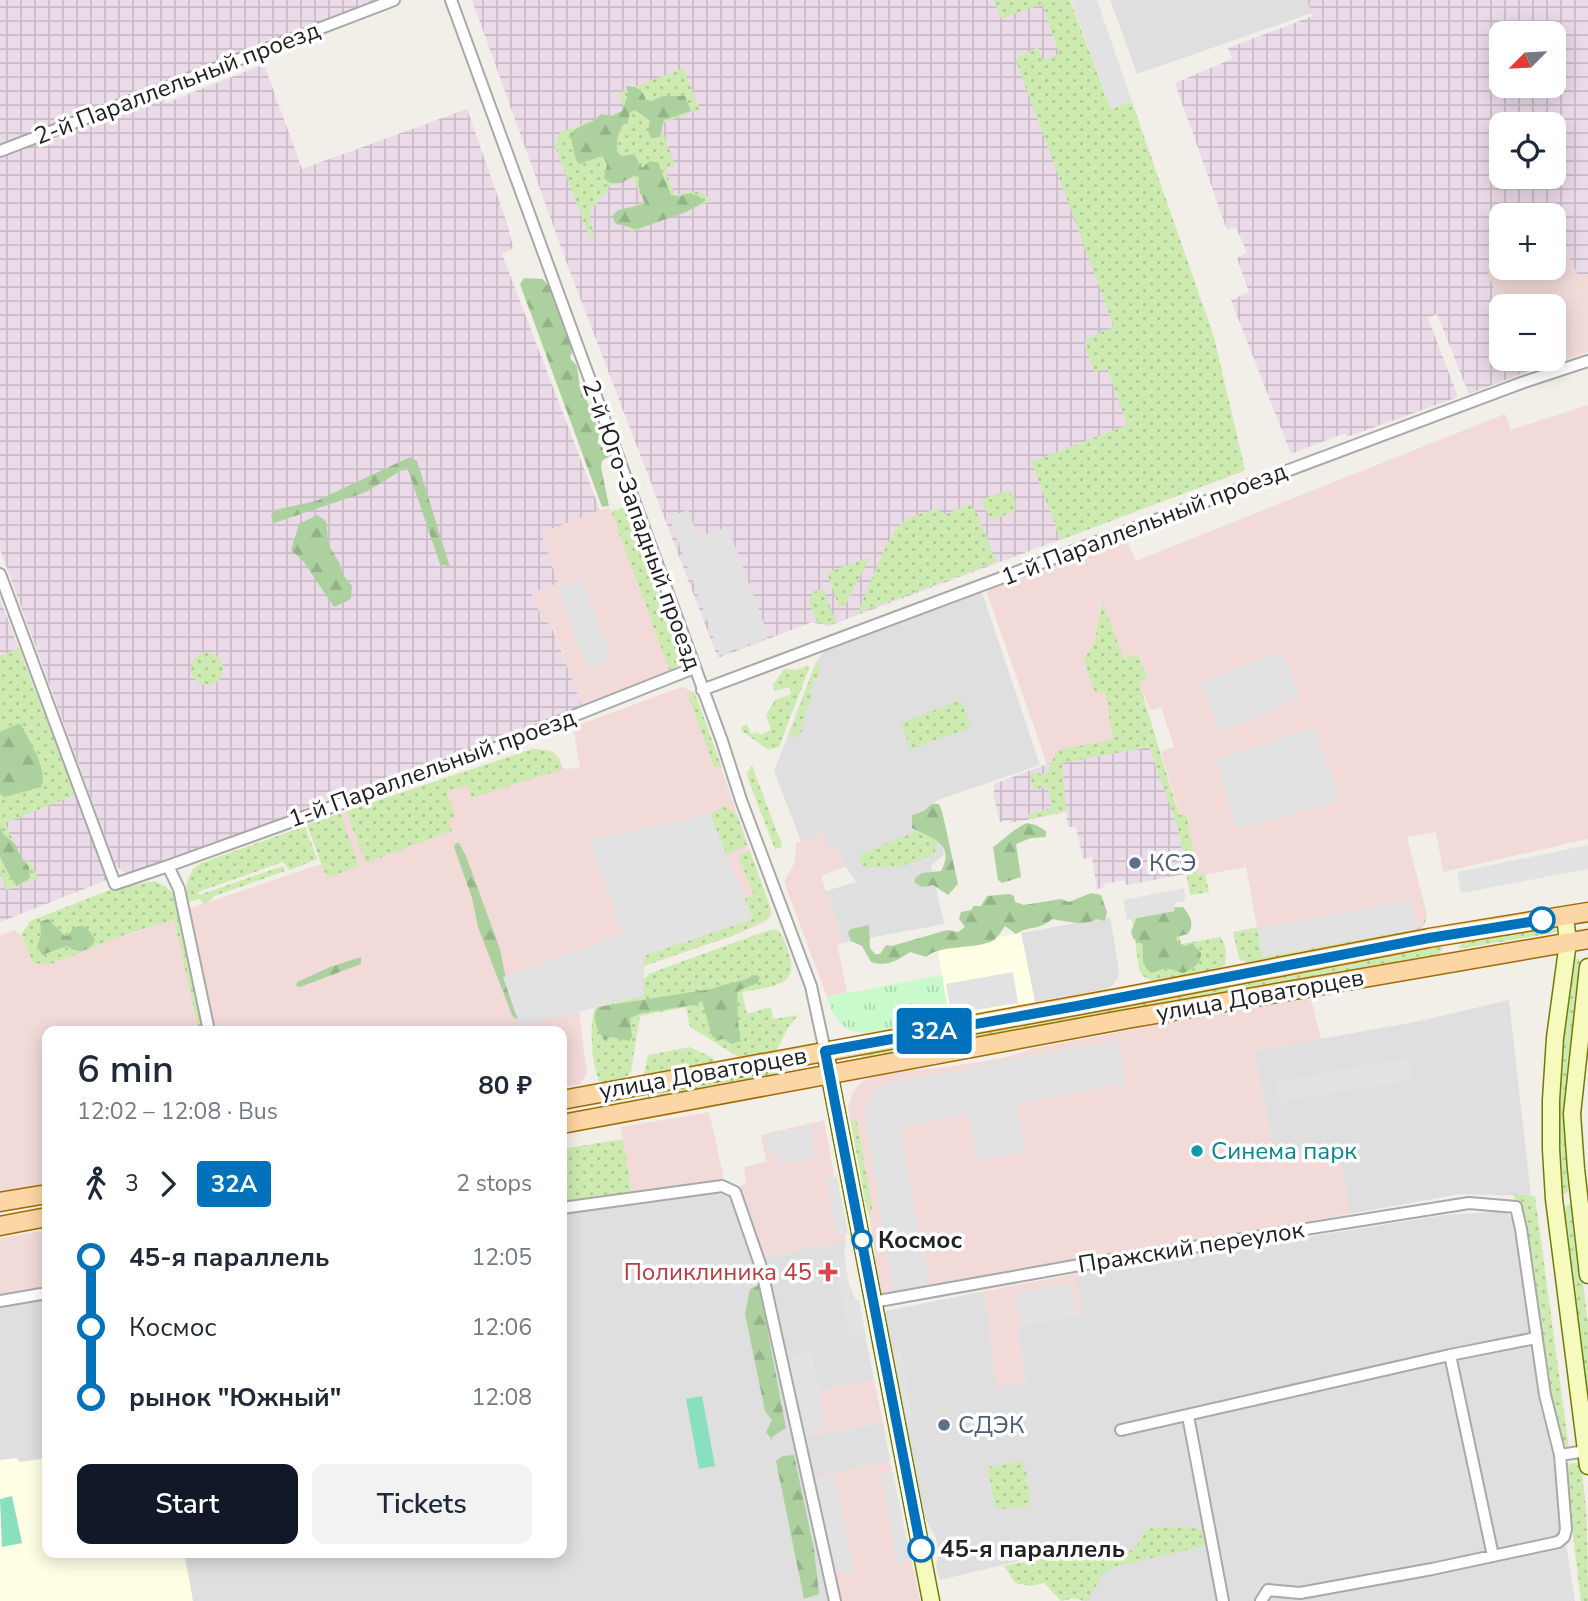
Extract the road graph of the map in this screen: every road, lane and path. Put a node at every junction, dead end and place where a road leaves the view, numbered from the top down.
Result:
1 (394, 0) edge
2 (451, 0) edge
3 (0, 151) edge
4 (1588, 361) edge
5 (0, 574) edge
6 (694, 668) junction
7 (702, 691) junction
8 (168, 866) junction
9 (1588, 912) edge
10 (1565, 916) junction
11 (1588, 939) edge
12 (1568, 942) junction
13 (1588, 967) edge
14 (208, 1026) edge
15 (825, 1051) junction
16 (830, 1073) junction
17 (567, 1099) edge
18 (567, 1123) edge
19 (42, 1195) edge
20 (1579, 1195) junction
21 (1554, 1199) junction
22 (0, 1202) edge
23 (567, 1207) edge
24 (42, 1218) edge
25 (0, 1226) edge
26 (1588, 1275) edge
27 (42, 1294) edge
28 (0, 1301) edge
29 (873, 1302) junction
30 (1536, 1338) junction
31 (1450, 1355) junction
32 (1188, 1416) junction
33 (1121, 1430) dead end
34 (1560, 1455) junction
35 (1587, 1458) edge
36 (1493, 1556) junction
37 (835, 1601) edge
38 (931, 1601) edge
39 (1223, 1601) edge
40 (1261, 1601) edge

1 - 3 street, 2-й Параллельный проезд
2 - 6 street, 2-й Юго-Западный проезд
4 - 7 street, 1-й Параллельный проезд
5 - 8 street, 1-й Параллельный проезд
6 - 7 street, 2-й Юго-Западный проезд
6 - 8 street, 1-й Параллельный проезд
7 - 15 street, 2-й Юго-Западный проезд
8 - 14 street
9 - 10 main road, улица Доваторцев
10 - 12 main road
10 - 15 main road, улица Доваторцев
11 - 12 main road, улица Доваторцев
12 - 16 main road, улица Доваторцев
12 - 21 main road
13 - 20 main road
15 - 16 main road
15 - 17 main road, улица Доваторцев
16 - 18 main road, улица Доваторцев
16 - 29 main road
19 - 22 main road
20 - 21 main road
20 - 26 main road
21 - 35 main road
23 - 37 street
24 - 25 main road
27 - 28 street
29 - 30 street, Пражский переулок
29 - 38 main road
30 - 31 street
30 - 34 street
31 - 32 street
31 - 36 street
32 - 33 street
32 - 39 street
34 - 35 street
34 - 36 street
36 - 40 street

